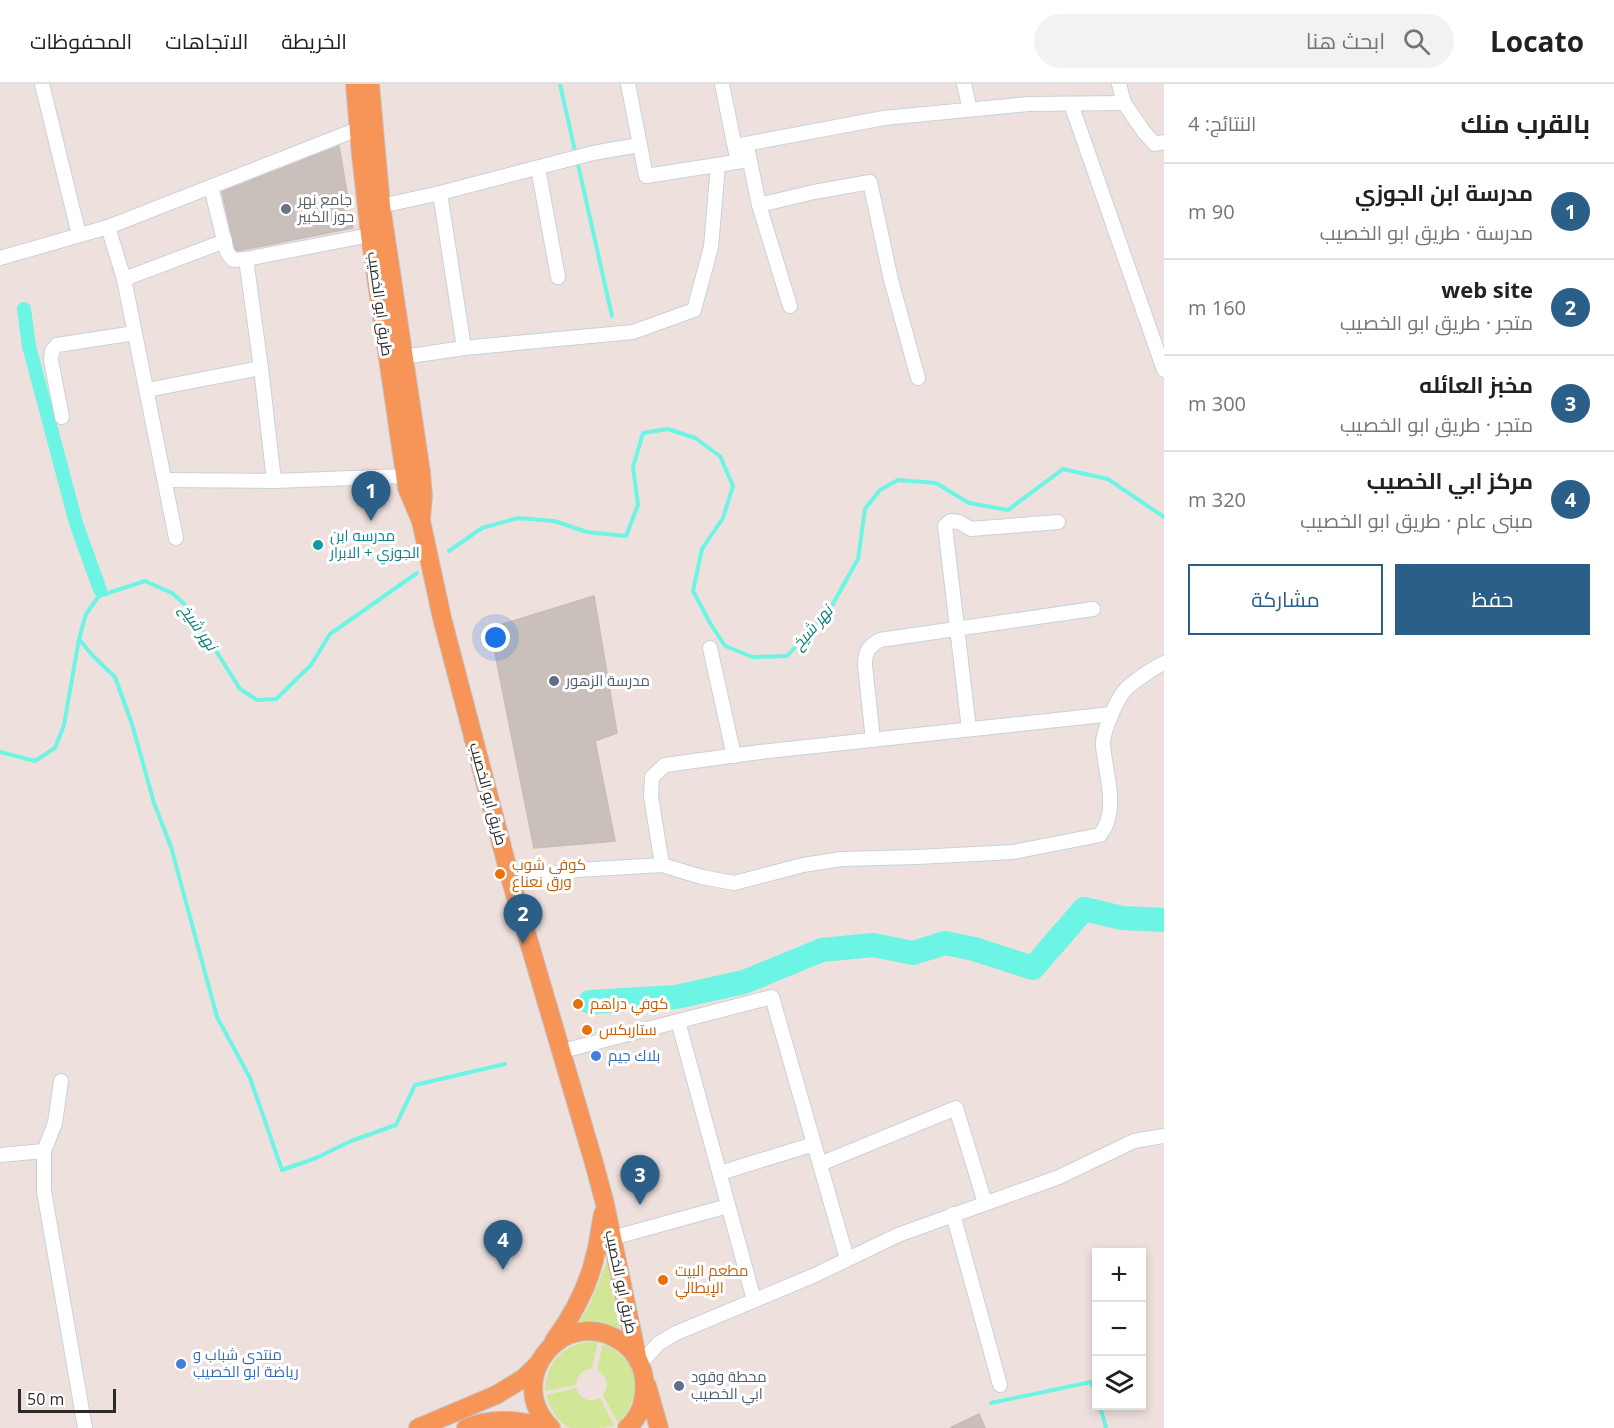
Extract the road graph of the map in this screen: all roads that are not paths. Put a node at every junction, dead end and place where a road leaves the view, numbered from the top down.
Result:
1 (42, 84) edge
2 (356, 84) edge
3 (370, 84) edge
4 (628, 84) edge
5 (722, 84) edge
6 (964, 84) edge
7 (1119, 84) edge
8 (1124, 103) junction
9 (1071, 104) junction
10 (970, 110) junction
11 (358, 129) junction
12 (1164, 142) edge
13 (639, 145) junction
14 (740, 145) junction
15 (743, 161) junction
16 (718, 165) junction
17 (538, 168) junction
18 (211, 187) junction
19 (440, 193) junction
20 (759, 205) junction
21 (381, 206) junction
22 (108, 227) junction
23 (79, 235) junction
24 (370, 235) junction
25 (225, 241) junction
26 (0, 258) edge
27 (246, 259) junction
28 (558, 277) dead end
29 (124, 279) junction
30 (790, 306) dead end
31 (135, 333) junction
32 (464, 348) junction
33 (403, 357) junction
34 (261, 368) junction
35 (1164, 370) edge
36 (918, 378) dead end
37 (147, 390) junction
38 (62, 417) dead end
39 (405, 476) junction
40 (165, 480) junction
41 (274, 481) junction
42 (421, 520) junction
43 (1058, 522) dead end
44 (176, 538) dead end
45 (1093, 609) dead end
46 (958, 630) junction
47 (710, 648) dead end
48 (1164, 663) edge
49 (1112, 714) junction
50 (969, 729) junction
51 (873, 740) junction
52 (734, 756) junction
53 (662, 865) junction
54 (511, 881) junction
55 (678, 1021) junction
56 (562, 1051) junction
57 (61, 1081) dead end
58 (1164, 1136) edge
59 (814, 1144) junction
60 (44, 1151) junction
61 (0, 1155) edge
62 (820, 1164) junction
63 (720, 1173) junction
64 (985, 1203) junction
65 (605, 1204) junction
66 (728, 1206) junction
67 (954, 1214) junction
68 (612, 1238) junction
69 (847, 1259) junction
70 (754, 1300) junction
71 (543, 1356) junction
72 (640, 1366) junction
73 (1000, 1385) dead end
74 (85, 1428) edge
75 (418, 1428) edge
76 (466, 1428) edge
77 (544, 1428) edge
78 (551, 1428) edge
79 (627, 1428) edge
80 (658, 1428) edge

1 - 23 street
2 - 11 main road, طريق ابو الخصيب
3 - 21 main road, طريق ابو الخصيب
4 - 13 street
5 - 14 street
6 - 10 street
7 - 8 street
8 - 9 street
8 - 12 street
9 - 10 street
9 - 35 street
10 - 14 street
11 - 18 street
11 - 24 main road, طريق ابو الخصيب
13 - 16 street
13 - 17 street
14 - 15 street
15 - 16 street
15 - 20 street
16 - 32 street
17 - 19 street
17 - 28 street
18 - 22 street
18 - 25 street
19 - 21 street
19 - 32 street
20 - 30 street
20 - 36 street
21 - 33 main road, طريق ابو الخصيب
22 - 23 street
22 - 29 street
23 - 26 street
24 - 27 street
24 - 39 main road, طريق ابو الخصيب
25 - 27 street
25 - 29 street
27 - 34 street
29 - 31 street
31 - 37 street
31 - 38 street
32 - 33 street
33 - 42 main road, طريق ابو الخصيب
34 - 37 street
34 - 41 street
37 - 40 street
39 - 41 street
39 - 42 main road, طريق ابو الخصيب
40 - 41 street
40 - 44 street
42 - 54 main road, طريق ابو الخصيب
43 - 46 street
45 - 46 street
46 - 50 street
46 - 51 street
47 - 52 street
48 - 49 street
49 - 50 street
49 - 53 street
50 - 51 street
51 - 52 street
52 - 53 street
53 - 54 street
54 - 56 main road, طريق ابو الخصيب
55 - 56 street
55 - 59 street
55 - 63 street
56 - 65 main road, طريق ابو الخصيب
57 - 60 street
58 - 64 street
59 - 62 street
59 - 63 street
60 - 61 street
60 - 74 street
62 - 64 street
62 - 69 street
63 - 66 street
64 - 67 street
65 - 68 main road, طريق ابو الخصيب
65 - 71 main road, طريق ابو الخصيب
66 - 68 street
66 - 70 street
67 - 69 street
67 - 73 street
68 - 72 main road, طريق ابو الخصيب
69 - 70 street
70 - 72 street
71 - 72 main road
71 - 75 main road
71 - 78 main road
72 - 79 main road
72 - 80 main road, طريق ابو الخصيب
76 - 77 main road

